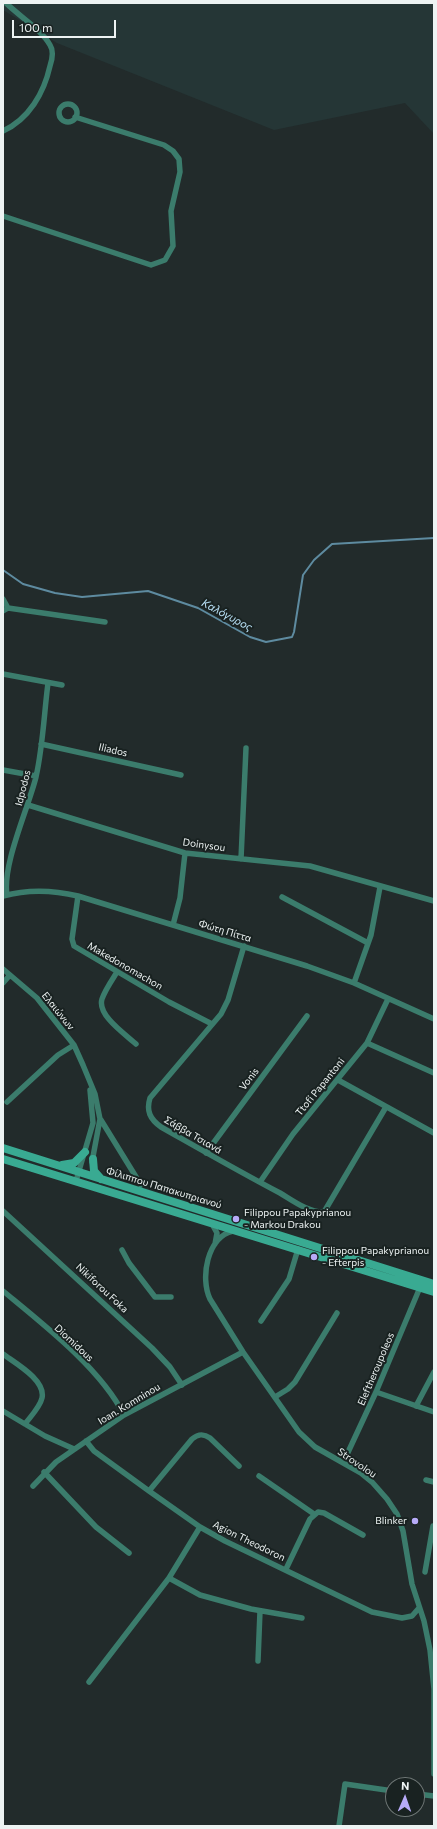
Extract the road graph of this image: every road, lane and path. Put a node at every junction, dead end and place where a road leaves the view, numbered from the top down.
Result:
1 (6, 3) edge
2 (76, 118) dead end
3 (3, 131) edge
4 (3, 216) edge
5 (3, 599) edge
6 (6, 609) edge
7 (105, 622) dead end
8 (3, 674) edge
9 (48, 683) junction
10 (62, 685) dead end
11 (41, 744) junction
12 (246, 748) dead end
13 (3, 770) edge
14 (182, 775) dead end
15 (36, 776) junction
16 (28, 805) junction
17 (185, 853) junction
18 (241, 859) junction
19 (380, 887) junction
20 (5, 895) edge
21 (78, 896) junction
22 (282, 897) dead end
23 (434, 902) edge
24 (173, 925) junction
25 (368, 943) junction
26 (244, 946) junction
27 (3, 969) edge
28 (117, 972) junction
29 (10, 975) junction
30 (3, 983) edge
31 (354, 983) junction
32 (388, 1000) junction
33 (307, 1016) dead end
34 (434, 1019) edge
35 (212, 1024) junction
36 (367, 1043) junction
37 (136, 1044) dead end
38 (74, 1045) junction
39 (434, 1073) edge
40 (87, 1074) junction
41 (338, 1080) junction
42 (7, 1102) dead end
43 (386, 1108) junction
44 (100, 1119) junction
45 (434, 1133) edge
46 (3, 1148) edge
47 (85, 1152) junction
48 (206, 1152) junction
49 (3, 1159) edge
50 (93, 1159) junction
51 (58, 1165) junction
52 (79, 1172) junction
53 (89, 1175) junction
54 (101, 1180) junction
55 (76, 1181) junction
56 (260, 1182) junction
57 (87, 1184) junction
58 (141, 1185) dead end
59 (3, 1211) edge
60 (210, 1222) junction
61 (238, 1230) junction
62 (215, 1246) junction
63 (298, 1249) junction
64 (122, 1250) dead end
65 (421, 1284) junction
66 (434, 1284) edge
67 (3, 1291) edge
68 (434, 1292) edge
69 (171, 1297) dead end
70 (337, 1313) dead end
71 (261, 1321) dead end
72 (243, 1352) junction
73 (3, 1354) edge
74 (434, 1372) edge
75 (182, 1385) junction
76 (376, 1392) junction
77 (275, 1397) junction
78 (416, 1406) junction
79 (3, 1411) edge
80 (434, 1412) edge
81 (124, 1415) junction
82 (26, 1424) junction
83 (86, 1441) junction
84 (74, 1449) junction
85 (344, 1463) junction
86 (239, 1466) dead end
87 (44, 1472) junction
88 (259, 1476) dead end
89 (426, 1480) dead end
90 (434, 1482) edge
91 (33, 1486) dead end
92 (150, 1491) junction
93 (314, 1514) junction
94 (433, 1526) dead end
95 (200, 1527) junction
96 (364, 1535) dead end
97 (433, 1536) edge
98 (129, 1553) dead end
99 (286, 1570) junction
100 (426, 1572) dead end
101 (169, 1578) junction
102 (419, 1608) junction
103 (260, 1611) junction
104 (302, 1618) dead end
105 (258, 1662) dead end
106 (89, 1682) dead end
107 (434, 1774) edge
108 (385, 1790) edge
109 (339, 1826) edge

1 - 3 street
2 - 4 street
5 - 6 street
6 - 7 street
8 - 9 street
9 - 10 street
9 - 11 street, Idpodos
11 - 14 street, Iliados
11 - 15 street, Idpodos
12 - 18 street
13 - 15 street
15 - 16 street, Idpodos
16 - 17 street, Doinysou
16 - 20 street, Idpodos
17 - 18 street, Doinysou
17 - 24 street
18 - 19 street, Doinysou
19 - 23 street, Doinysou
19 - 25 street
20 - 21 street, Φώτη Πίττα
21 - 24 street, Φώτη Πίττα
21 - 28 street, Makedonomachon
22 - 25 street
24 - 26 street, Φώτη Πίττα
25 - 31 street
26 - 31 street, Φώτη Πίττα
26 - 35 street, Σάββα Τσιανά
27 - 29 street, Ελαιώνων
28 - 35 street, Makedonomachon
28 - 37 street
29 - 30 street
29 - 38 street, Ελαιώνων
31 - 32 street, Φώτη Πίττα
32 - 34 street, Φώτη Πίττα
32 - 36 street, Ttofi Papantoni
33 - 48 street, Vonis
35 - 48 street, Σάββα Τσιανά
36 - 39 street
36 - 41 street, Ttofi Papantoni
38 - 40 street, Ελαιώνων
38 - 42 street
40 - 44 street, Ελαιώνων
40 - 47 street, Ελαιώνων
41 - 43 street
41 - 56 street, Ttofi Papantoni
43 - 45 street
43 - 56 street, Σάββα Τσιανά
44 - 50 street, Ελαιώνων
44 - 58 street
46 - 51 main road, Φίλιππου Παπακυπριανού
47 - 51 main road
47 - 52 street, Ελαιώνων
48 - 56 street, Σάββα Τσιανά
49 - 55 main road, Φίλιππου Παπακυπριανού
50 - 53 street, Ελαιώνων
50 - 54 main road
51 - 52 main road, Φίλιππου Παπακυπριανού
52 - 53 main road, Φίλιππου Παπακυπριανού
52 - 55 street, Ελαιώνων
53 - 54 main road, Φίλιππου Παπακυπριανού
53 - 57 street, Ελαιώνων
54 - 65 main road, Φίλιππου Παπακυπριανού
55 - 57 main road, Φίλιππου Παπακυπριανού
57 - 60 main road, Φίλιππου Παπακυπριανού
59 - 75 street, Nikiforou Foka
60 - 61 main road, Φίλιππου Παπακυπριανού
60 - 62 street, Strovolou
61 - 62 street, Strovolou
61 - 63 main road, Φίλιππου Παπακυπριανού
62 - 72 street, Strovolou
63 - 65 main road, Φίλιππου Παπακυπριανού
63 - 71 street
64 - 69 street
65 - 66 main road, Φίλιππου Παπακυπριανού
65 - 68 main road, Φίλιππου Παπακυπριανού
65 - 76 street, Eleftheroupoleos
67 - 81 street, Diomidous
70 - 77 street
72 - 75 street, Ioan. Komninou
72 - 77 street, Strovolou
73 - 82 street
74 - 78 street
75 - 81 street, Ioan. Komninou
76 - 78 street
76 - 85 street, Eleftheroupoleos
77 - 85 street, Strovolou
78 - 80 street
79 - 82 street
81 - 83 street, Ioan. Komninou
82 - 84 street
83 - 84 street, Ioan. Komninou
83 - 92 street, Agion Theodoron
84 - 87 street, Ioan. Komninou
85 - 102 street, Strovolou
86 - 92 street
87 - 91 street, Ioan. Komninou
87 - 98 street
88 - 93 street
89 - 90 street
92 - 95 street, Agion Theodoron
93 - 96 street
93 - 99 street
94 - 97 street
95 - 99 street, Agion Theodoron
95 - 101 street
97 - 100 street
99 - 102 street, Agion Theodoron
101 - 103 street
101 - 106 street
102 - 107 street, Strovolou
103 - 104 street
103 - 105 street
108 - 109 street

